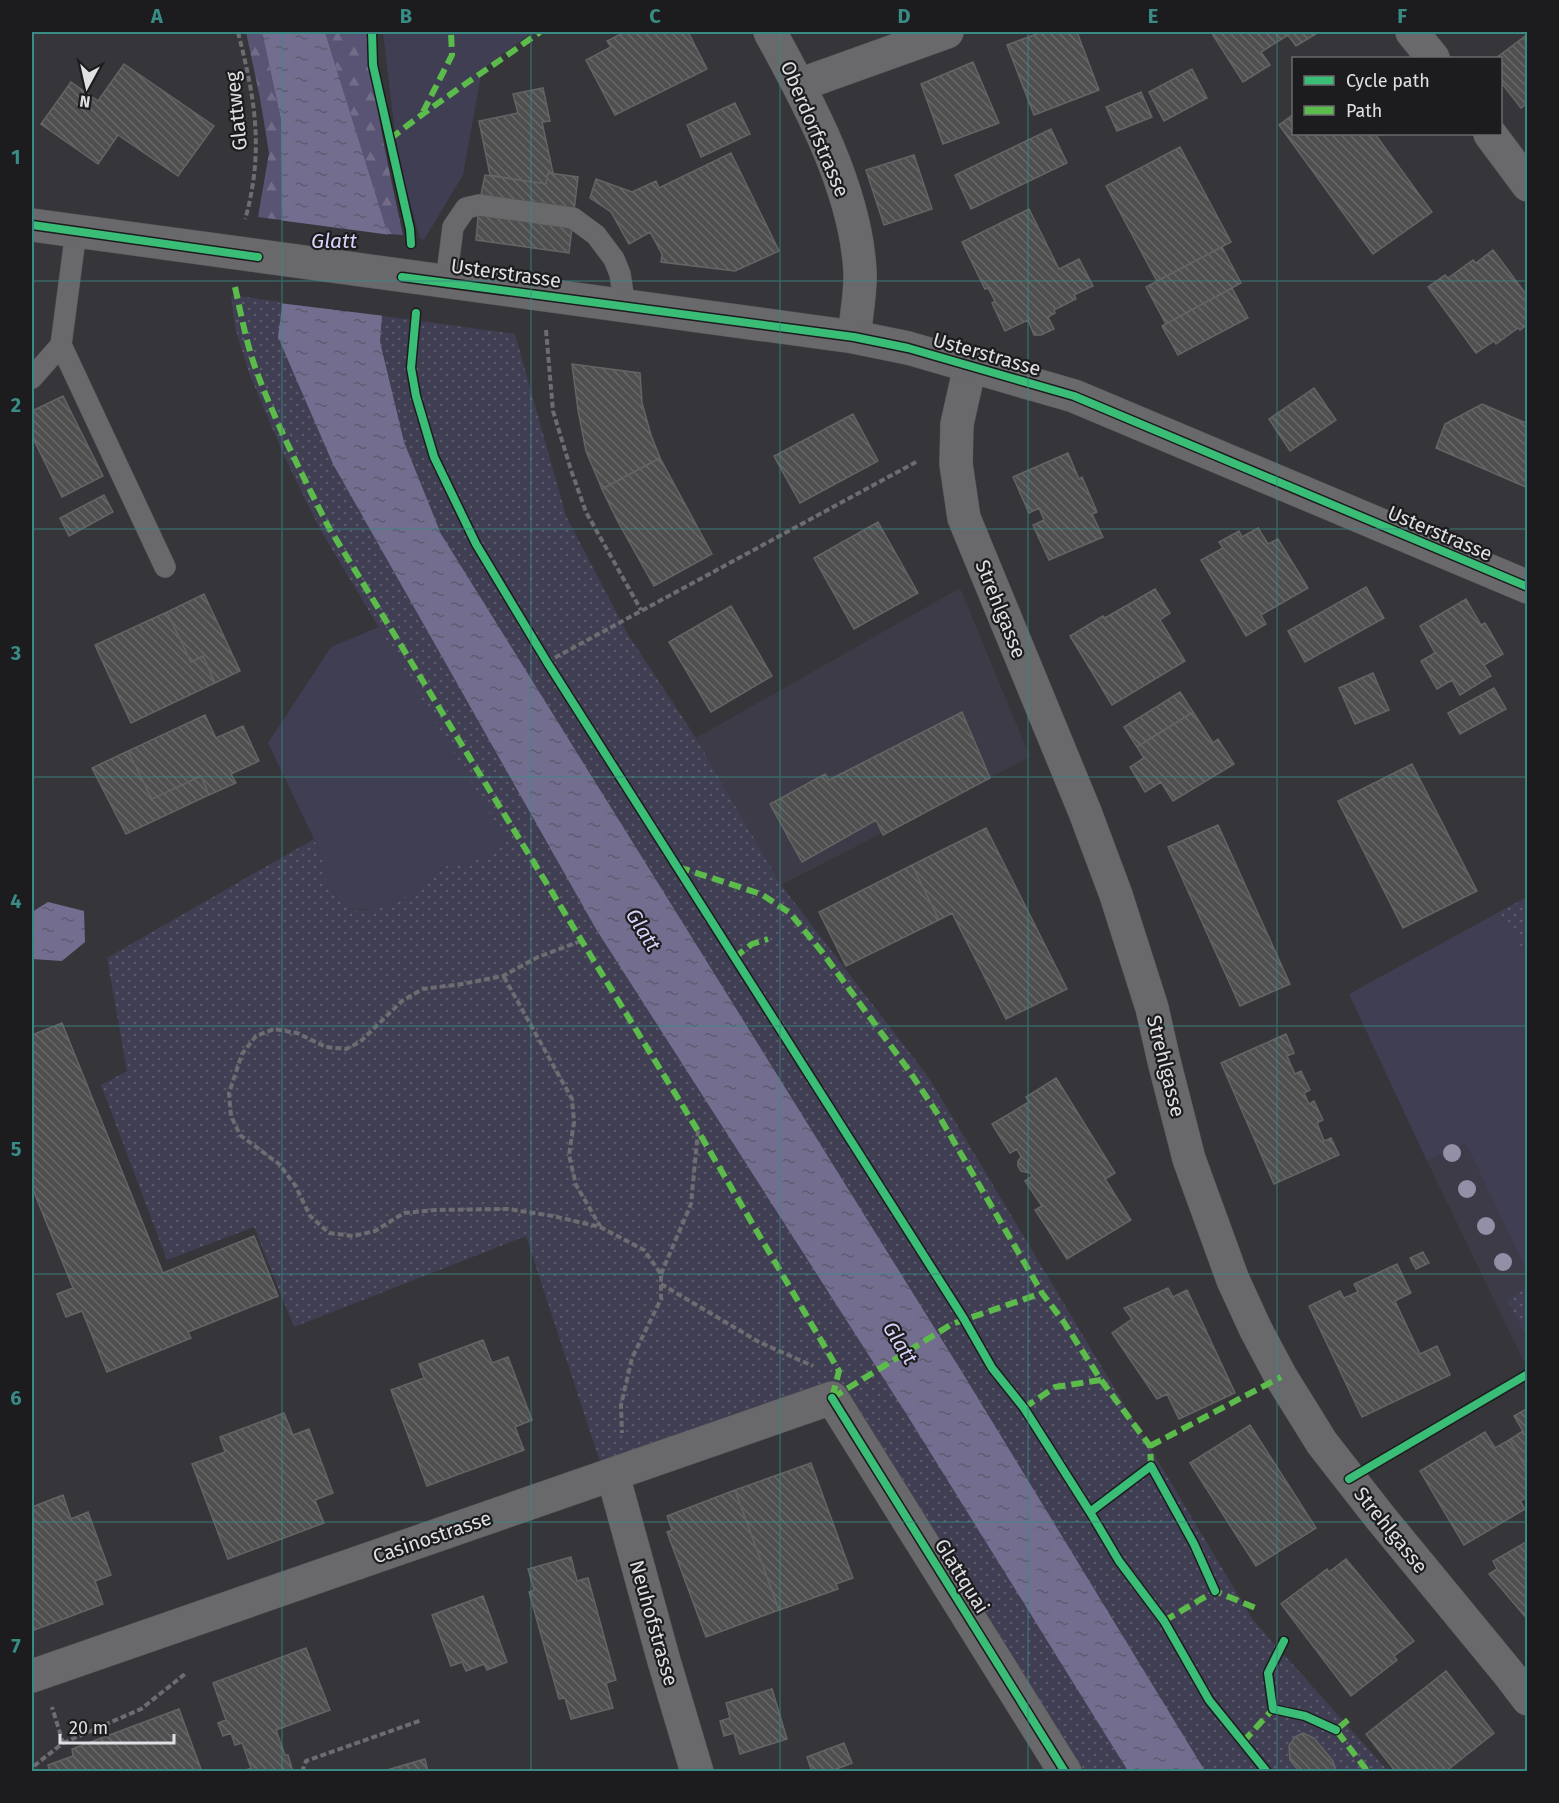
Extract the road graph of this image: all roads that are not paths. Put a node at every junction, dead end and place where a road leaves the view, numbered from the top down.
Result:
1 (770, 32) edge
2 (947, 32) edge
3 (1412, 32) edge
4 (1431, 57) edge
5 (799, 85) junction
6 (1491, 135) edge
7 (1527, 185) edge
8 (32, 225) edge
9 (76, 231) junction
10 (446, 282) junction
11 (625, 307) junction
12 (854, 337) junction
13 (61, 345) junction
14 (970, 366) junction
15 (32, 378) edge
16 (165, 567) dead end
17 (1527, 587) edge
18 (832, 1398) joint
19 (620, 1472) junction
20 (40, 1688) edge
21 (1527, 1699) edge
22 (697, 1772) edge
23 (1065, 1772) edge

1 - 5 street, Oberdorfstrasse
2 - 5 street
3 - 4 street
5 - 12 street, Oberdorfstrasse
6 - 7 street
8 - 9 street, Usterstrasse
9 - 10 street, Usterstrasse
9 - 13 lane
10 - 11 street, Usterstrasse
10 - 11 lane
11 - 12 street, Usterstrasse
12 - 14 street, Usterstrasse
13 - 15 lane
13 - 16 lane
14 - 17 street, Usterstrasse
14 - 21 street, Strehlgasse
18 - 19 street, Casinostrasse
18 - 23 street, Glattquai
19 - 20 street, Casinostrasse
19 - 22 street, Neuhofstrasse

